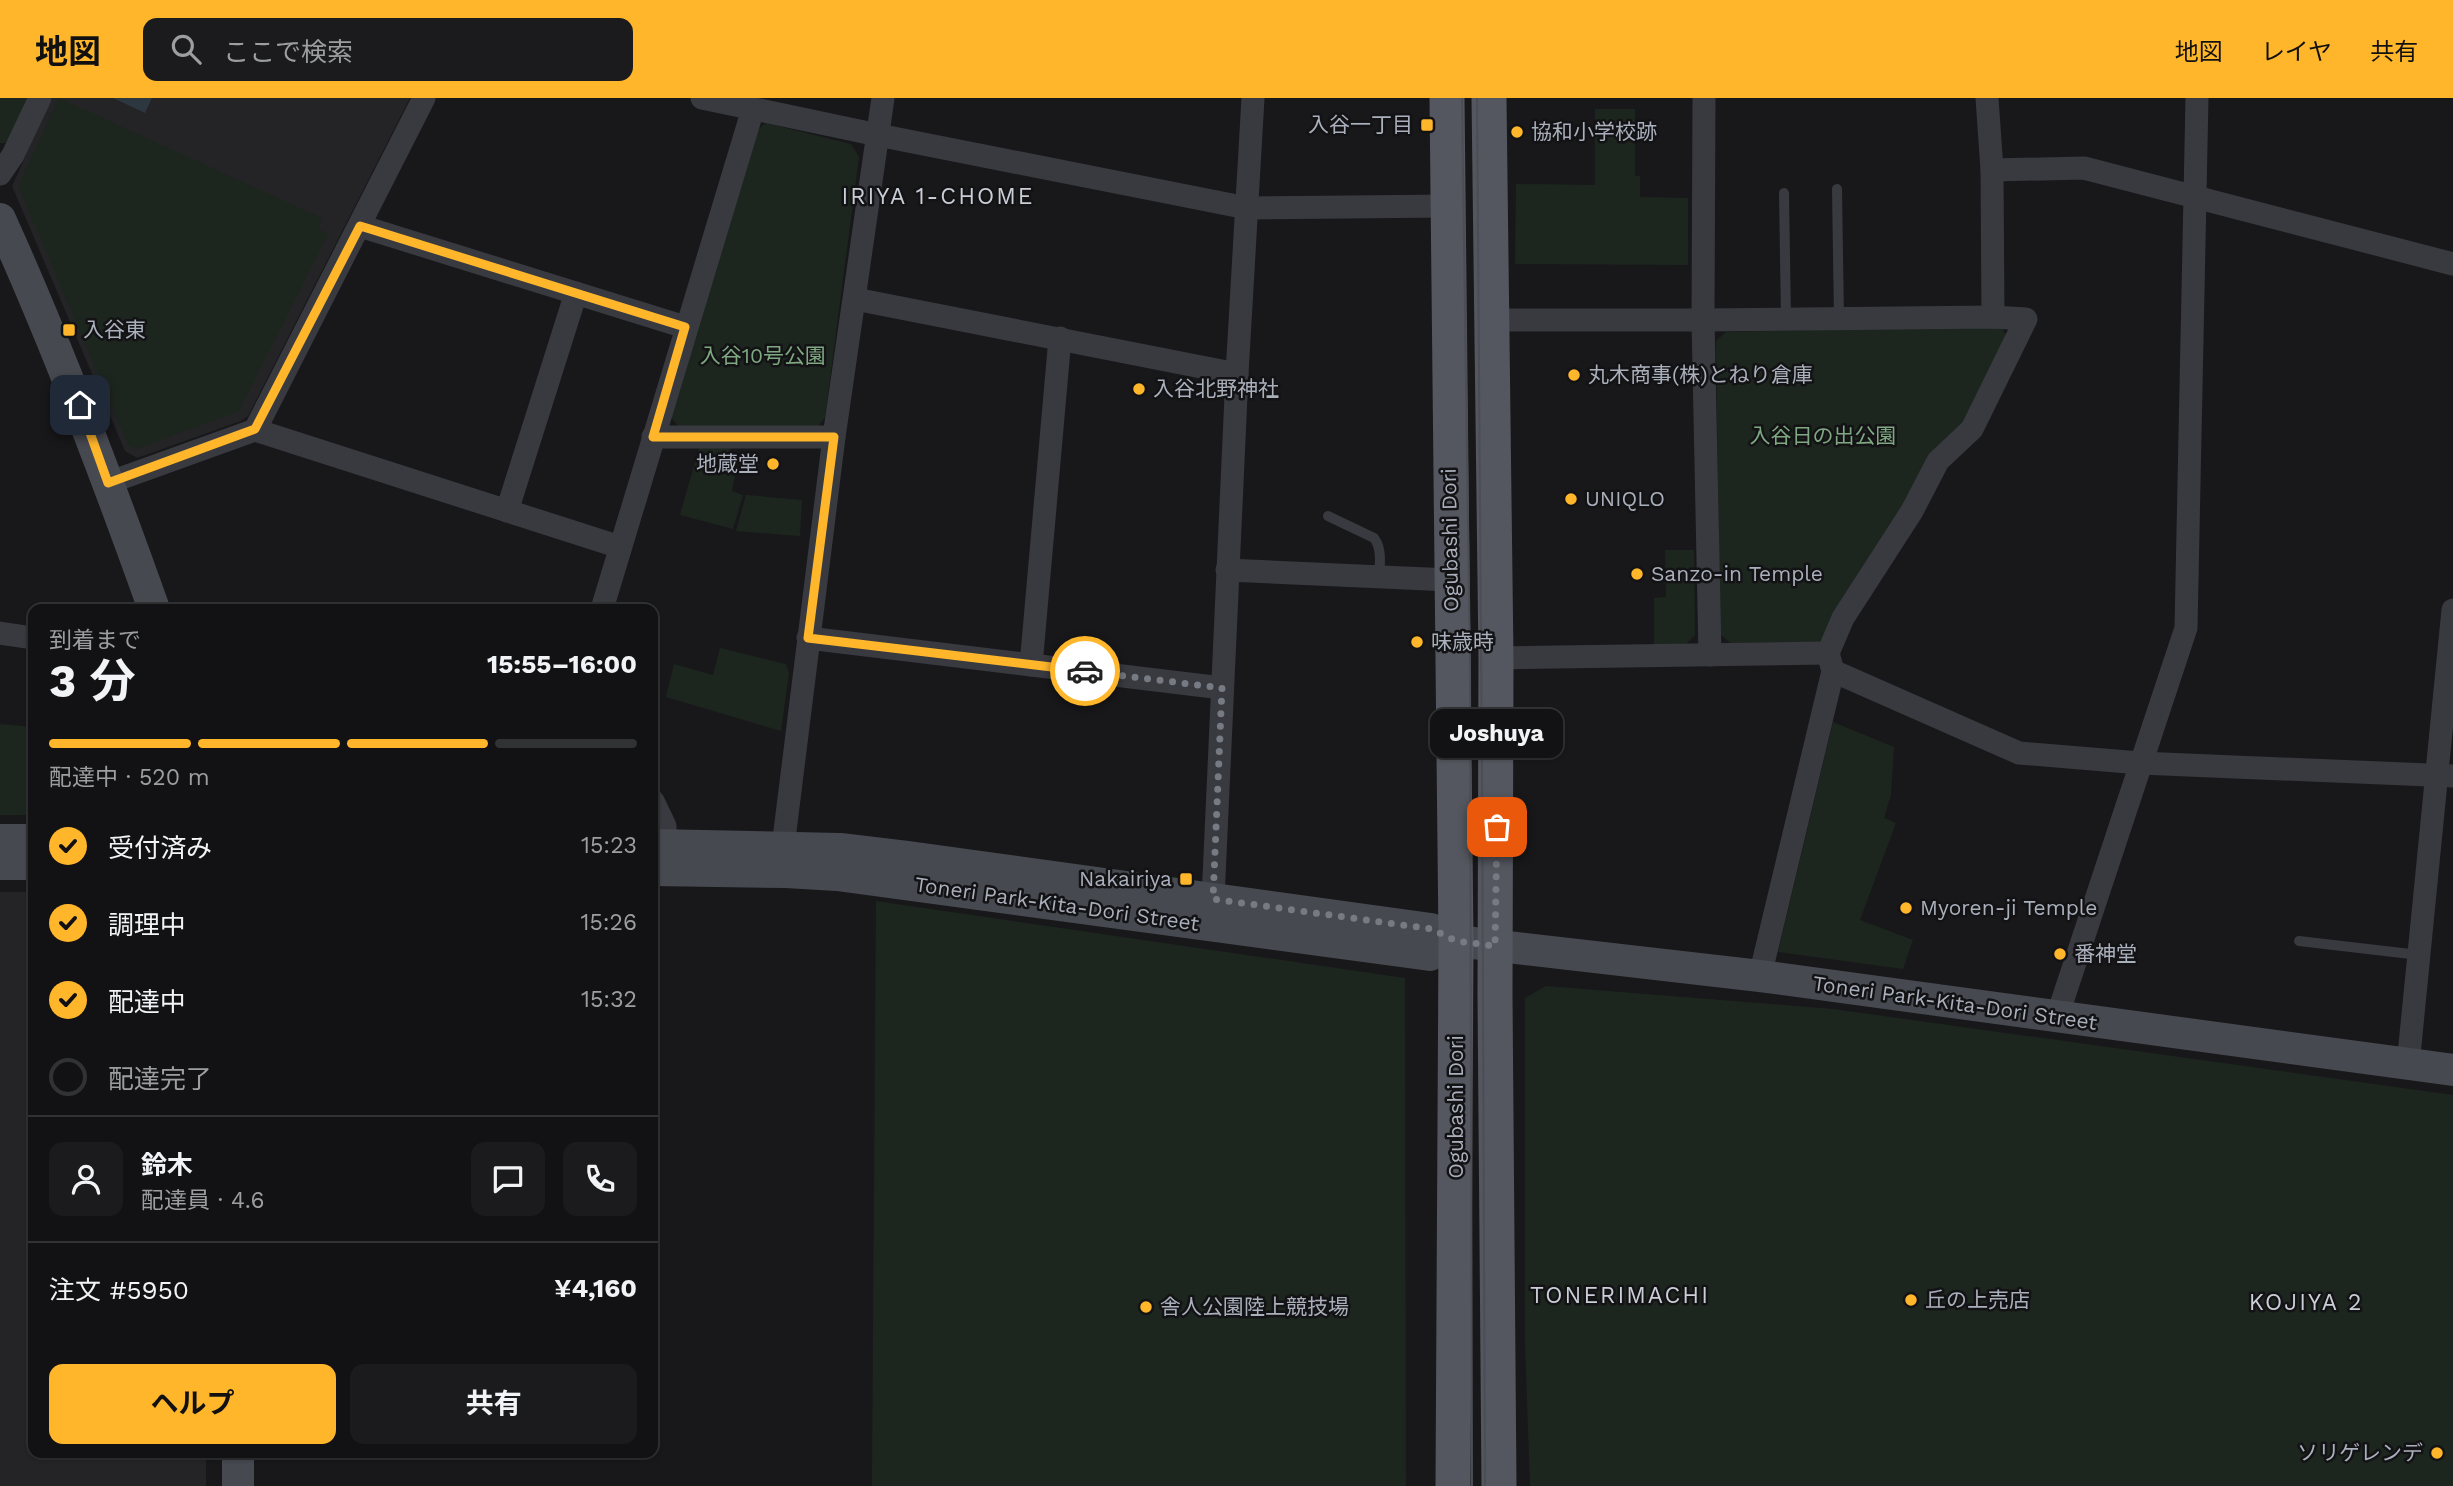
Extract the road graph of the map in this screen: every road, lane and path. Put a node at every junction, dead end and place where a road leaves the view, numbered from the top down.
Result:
1 (40, 98) edge
2 (424, 98) edge
3 (702, 98) edge
4 (883, 98) edge
5 (1253, 98) edge
6 (1447, 98) edge
7 (1489, 98) edge
8 (1704, 98) edge
9 (1987, 98) edge
10 (2197, 98) edge
11 (753, 109) junction
12 (878, 135) junction
13 (1992, 170) junction
14 (0, 174) edge
15 (1837, 189) dead end
16 (1784, 193) dead end
17 (2195, 199) junction
18 (1448, 206) junction
19 (1247, 208) junction
20 (0, 219) edge
21 (360, 226) junction
22 (2453, 264) edge
23 (576, 293) junction
24 (855, 299) junction
25 (1993, 317) junction
26 (1786, 319) junction
27 (1839, 319) junction
28 (1492, 320) junction
29 (1703, 320) junction
30 (685, 327) junction
31 (1060, 338) junction
32 (1237, 374) junction
33 (255, 429) junction
34 (653, 437) junction
35 (834, 437) junction
36 (108, 483) junction
37 (507, 511) junction
38 (1328, 516) dead end
39 (620, 547) junction
40 (1227, 570) junction
41 (1379, 577) junction
42 (1450, 580) junction
43 (152, 604) edge
44 (603, 604) edge
45 (2453, 610) edge
46 (0, 633) edge
47 (28, 637) edge
48 (808, 638) junction
49 (1710, 655) junction
50 (1496, 658) junction
51 (1831, 662) junction
52 (1031, 665) junction
53 (1222, 688) junction
54 (2140, 763) junction
55 (2445, 776) edge
56 (658, 811) edge
57 (0, 840) edge
58 (28, 840) edge
59 (783, 847) junction
60 (658, 850) edge
61 (658, 853) edge
62 (658, 853) edge
63 (0, 864) edge
64 (28, 864) edge
65 (1213, 899) junction
66 (1456, 941) junction
67 (2299, 941) dead end
68 (1495, 946) junction
69 (2418, 955) junction
70 (1760, 976) junction
71 (2057, 1017) junction
72 (2407, 1065) junction
73 (2453, 1070) edge
74 (238, 1458) edge
75 (238, 1486) edge
76 (1453, 1486) edge
77 (1499, 1486) edge

1 - 14 street
2 - 21 street
3 - 11 street
4 - 12 street
5 - 19 street
6 - 18 main road, Ogubashi Dori
7 - 28 main road, Ogubashi Dori
8 - 29 street
9 - 13 street
10 - 17 street
11 - 12 street
11 - 30 street
12 - 19 street
12 - 24 street
13 - 17 street
13 - 25 street
15 - 27 lane
16 - 26 lane
17 - 22 street
17 - 54 street
18 - 19 street
18 - 42 main road, Ogubashi Dori
19 - 32 street
20 - 36 street
21 - 23 street
21 - 33 street
23 - 30 street
23 - 37 street
24 - 31 street
24 - 35 street
25 - 27 street
25 - 51 street
26 - 27 street
26 - 29 street
28 - 29 street
28 - 50 main road, Ogubashi Dori
29 - 49 street
30 - 34 street
31 - 32 street
31 - 52 street
32 - 40 street
33 - 36 street
33 - 37 street
34 - 35 street
34 - 39 street
35 - 48 street
36 - 43 street
37 - 39 street
38 - 41 lane
39 - 44 street
40 - 41 street
40 - 53 street
41 - 42 street
42 - 66 main road, Ogubashi Dori
45 - 55 street
46 - 47 street
48 - 52 street
48 - 59 street
49 - 50 street
49 - 51 street
50 - 68 main road, Ogubashi Dori
51 - 54 street
51 - 70 street
52 - 53 street
53 - 65 street
54 - 55 street
54 - 71 street
55 - 69 street
56 - 60 street
57 - 58 street
59 - 62 street, Toneri Park-Kita-Dori Street
59 - 65 street, Toneri Park-Kita-Dori Street
61 - 66 street, Toneri Park-Kita-Dori Street
63 - 64 street
65 - 66 street, Toneri Park-Kita-Dori Street
66 - 68 street, Toneri Park-Kita-Dori Street
66 - 76 main road, Ogubashi Dori
67 - 69 lane
68 - 70 street, Toneri Park-Kita-Dori Street
68 - 77 main road, Ogubashi Dori
69 - 72 street
70 - 71 street, Toneri Park-Kita-Dori Street
71 - 72 street, Toneri Park-Kita-Dori Street
72 - 73 street, Toneri Park-Kita-Dori Street
74 - 75 street

